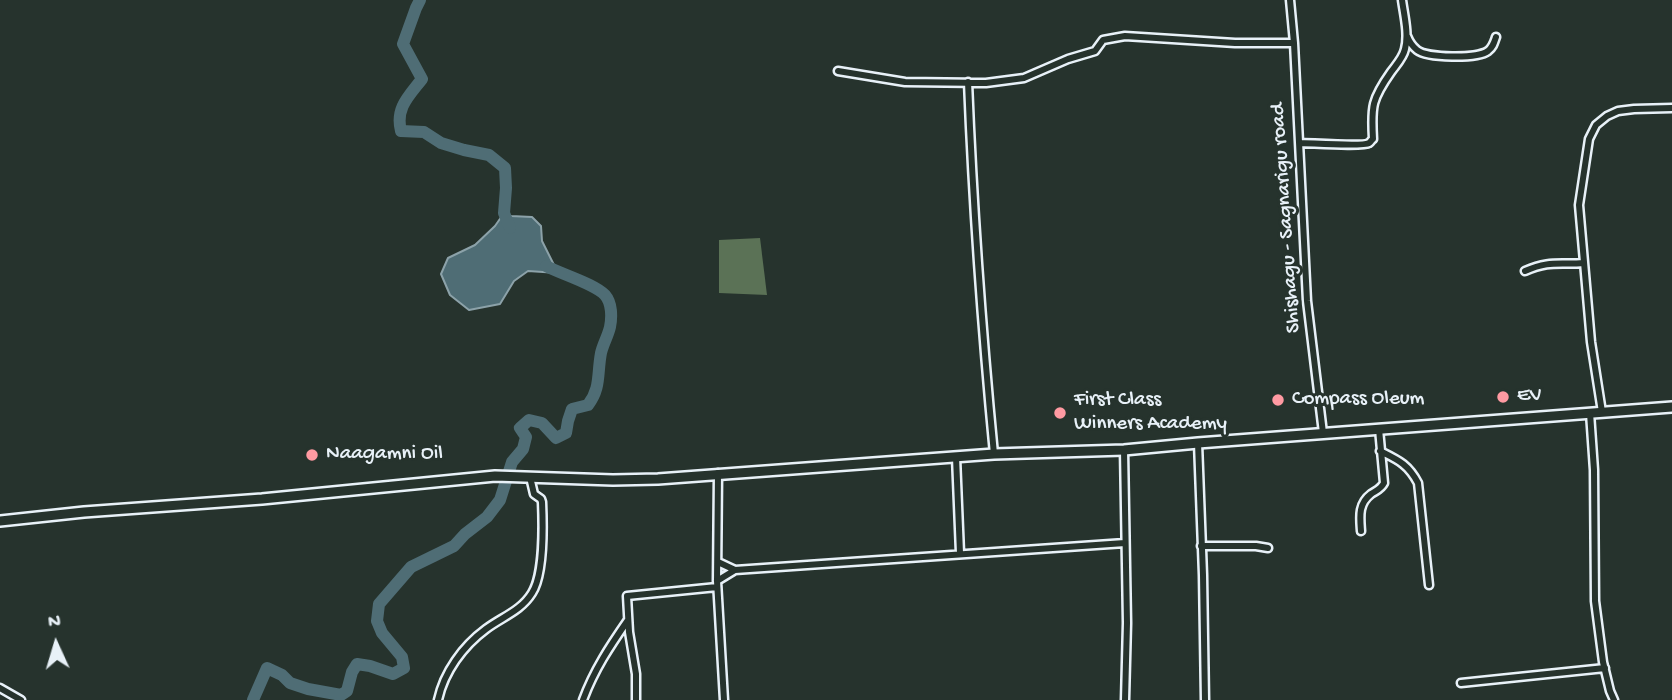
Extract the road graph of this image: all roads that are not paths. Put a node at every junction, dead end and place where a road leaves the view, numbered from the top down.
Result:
1 (1402, 0) edge
2 (1291, 2) edge
3 (1406, 34) junction
4 (1496, 37) dead end
5 (1294, 43) junction
6 (838, 71) dead end
7 (968, 82) junction
8 (1672, 108) edge
9 (1299, 143) junction
10 (1584, 263) junction
11 (1525, 271) dead end
12 (1672, 407) edge
13 (1602, 412) junction
14 (1590, 413) junction
15 (1379, 429) junction
16 (1322, 433) junction
17 (1198, 443) junction
18 (1124, 450) junction
19 (1380, 451) junction
20 (994, 454) junction
21 (956, 457) junction
22 (718, 473) junction
23 (530, 477) junction
24 (0, 521) edge
25 (1361, 531) dead end
26 (1125, 543) junction
27 (1201, 546) junction
28 (1268, 548) dead end
29 (960, 553) junction
30 (718, 562) junction
31 (735, 570) junction
32 (717, 584) junction
33 (1429, 585) dead end
34 (628, 620) junction
35 (1605, 668) junction
36 (1461, 683) dead end
37 (0, 688) edge
38 (21, 700) edge
39 (438, 700) edge
40 (583, 700) edge
41 (636, 700) edge
42 (724, 700) edge
43 (1125, 700) edge
44 (1205, 700) edge
45 (1614, 700) edge

1 - 3 street
2 - 5 street, Shishagu - Sagnarigu road
3 - 4 street
3 - 9 street
5 - 7 street
5 - 9 street, Shishagu - Sagnarigu road
6 - 7 street
7 - 20 street
8 - 10 street
9 - 16 street, Shishagu - Sagnarigu road
10 - 11 street
10 - 13 street
12 - 13 main road
13 - 14 main road
14 - 15 main road
14 - 35 street
15 - 16 main road
15 - 19 street
16 - 17 main road
17 - 18 main road
17 - 27 street
18 - 20 main road
18 - 26 street
19 - 25 street
19 - 33 street
20 - 21 main road
21 - 22 main road
21 - 29 street
22 - 23 main road
22 - 30 street
23 - 24 main road
23 - 39 street
26 - 29 street
26 - 43 street
27 - 28 street
27 - 44 street
29 - 31 street
30 - 31 street
30 - 32 street
31 - 32 street
32 - 34 street
32 - 42 street
34 - 40 street
34 - 41 street
35 - 36 street
35 - 45 street
37 - 38 street

